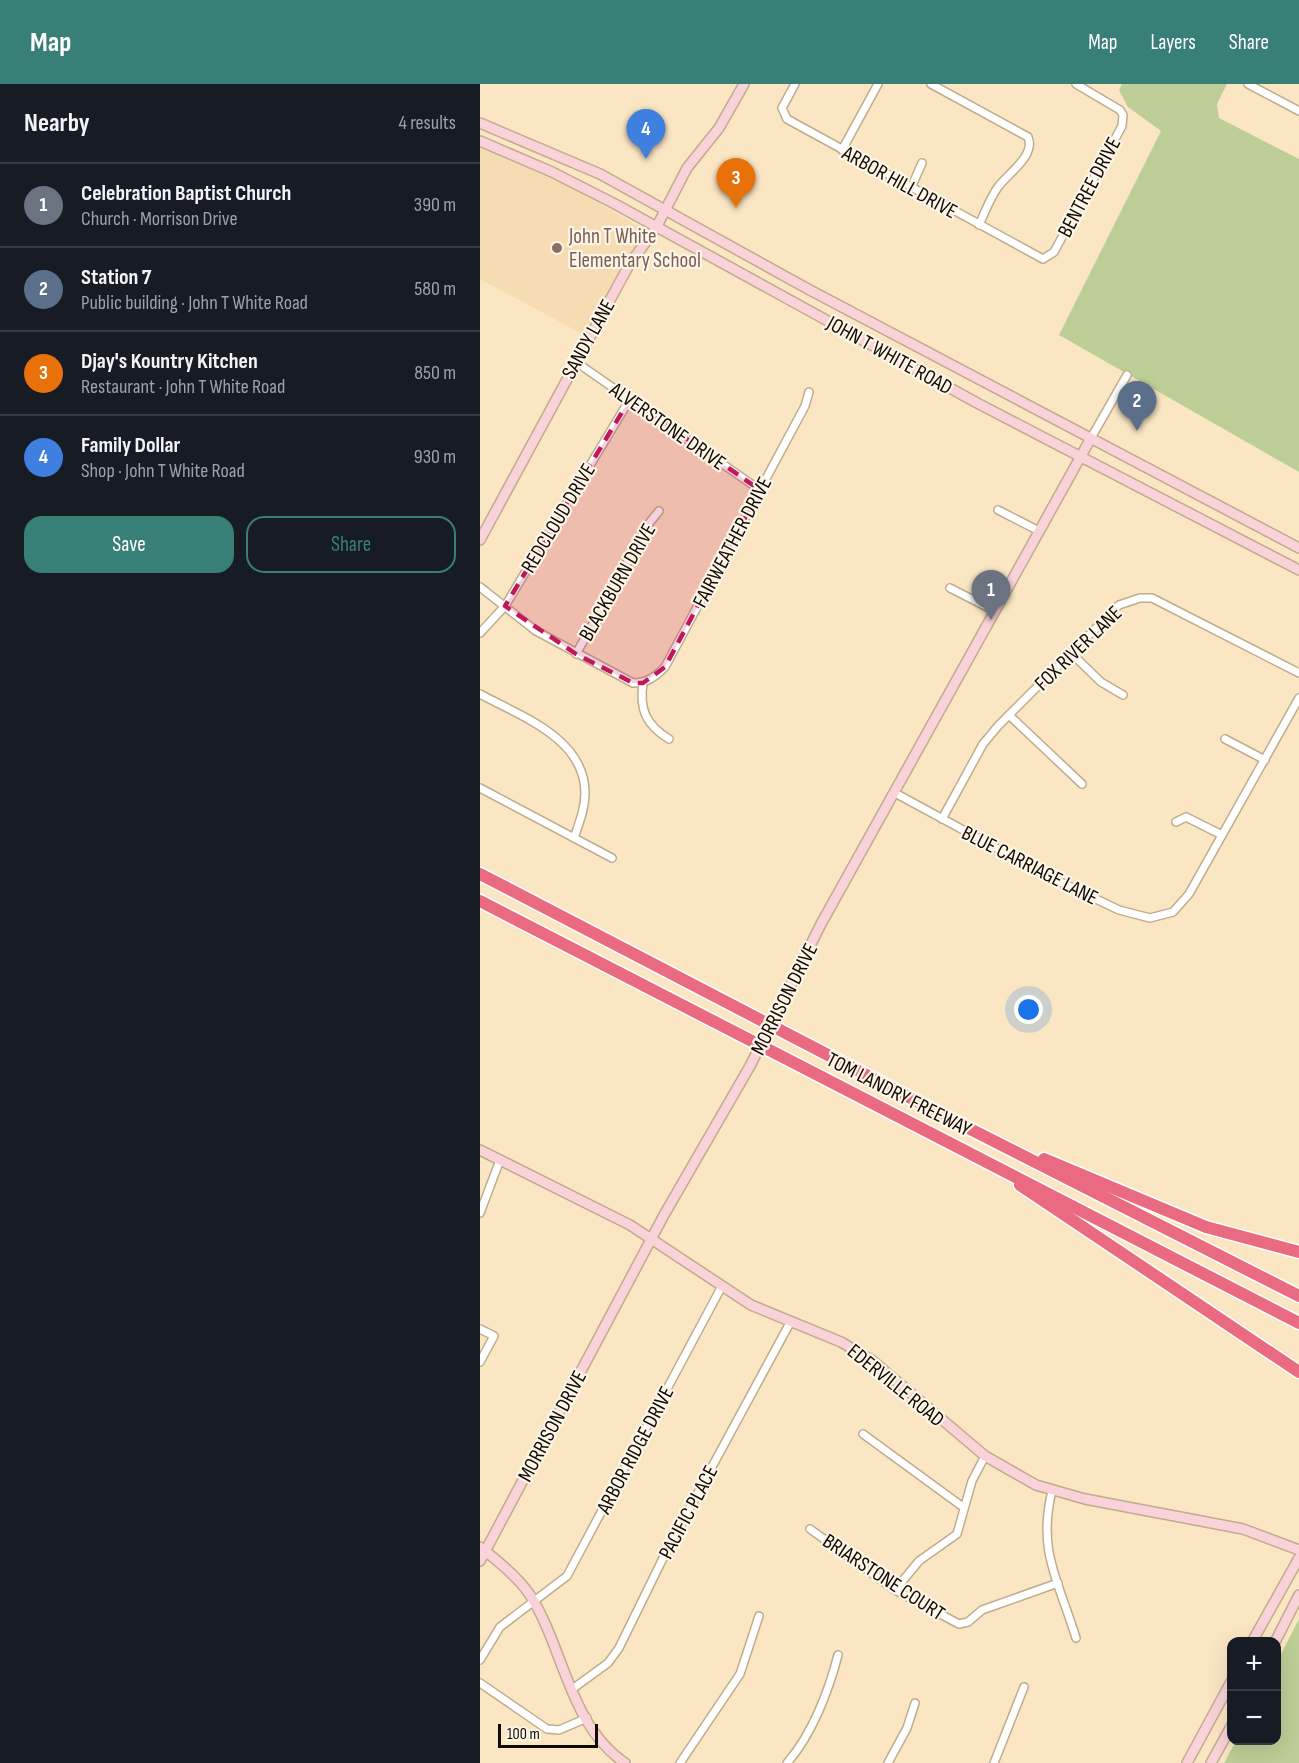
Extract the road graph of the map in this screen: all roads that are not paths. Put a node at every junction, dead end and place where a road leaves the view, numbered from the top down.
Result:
1 (744, 84) edge
2 (795, 84) edge
3 (878, 84) edge
4 (931, 84) edge
5 (1076, 84) edge
6 (1248, 84) edge
7 (1299, 111) edge
8 (480, 123) edge
9 (480, 141) edge
10 (538, 147) junction
11 (842, 150) junction
12 (530, 162) junction
13 (922, 163) dead end
14 (911, 188) junction
15 (666, 211) junction
16 (979, 225) junction
17 (656, 228) junction
18 (1050, 257) joint
19 (576, 362) junction
20 (1127, 375) dead end
21 (809, 392) dead end
22 (630, 399) junction
23 (1091, 438) junction
24 (1081, 455) junction
25 (760, 490) junction
26 (998, 510) dead end
27 (659, 511) dead end
28 (1039, 531) junction
29 (480, 540) edge
30 (1299, 548) edge
31 (1299, 570) edge
32 (480, 587) edge
33 (950, 588) dead end
34 (505, 606) junction
35 (995, 611) junction
36 (480, 633) edge
37 (1071, 653) junction
38 (576, 654) junction
39 (1299, 673) edge
40 (643, 683) junction
41 (480, 694) edge
42 (1123, 695) dead end
43 (1299, 698) edge
44 (1009, 715) junction
45 (669, 738) dead end
46 (1225, 739) dead end
47 (1265, 760) junction
48 (1082, 784) dead end
49 (480, 788) edge
50 (896, 793) junction
51 (942, 819) junction
52 (1176, 822) dead end
53 (1222, 835) junction
54 (574, 838) junction
55 (612, 858) dead end
56 (480, 874) edge
57 (480, 901) edge
58 (976, 1132) junction
59 (480, 1150) edge
60 (969, 1151) junction
61 (500, 1160) junction
62 (480, 1213) edge
63 (652, 1239) junction
64 (1299, 1252) edge
65 (722, 1286) junction
66 (1299, 1296) edge
67 (791, 1321) junction
68 (1299, 1323) edge
69 (480, 1329) edge
70 (480, 1362) edge
71 (1299, 1372) edge
72 (863, 1434) dead end
73 (985, 1456) junction
74 (1052, 1491) junction
75 (963, 1507) junction
76 (810, 1529) dead end
77 (483, 1549) edge
78 (1299, 1550) edge
79 (1299, 1558) edge
80 (480, 1561) edge
81 (1058, 1583) junction
82 (895, 1590) junction
83 (1299, 1595) edge
84 (533, 1602) junction
85 (759, 1616) dead end
86 (1254, 1637) edge
87 (1277, 1637) edge
88 (1076, 1638) dead end
89 (838, 1655) dead end
90 (480, 1660) edge
91 (480, 1683) edge
92 (1024, 1687) dead end
93 (1227, 1689) edge
94 (571, 1690) junction
95 (915, 1703) dead end
96 (587, 1718) junction
97 (1227, 1734) edge
98 (625, 1763) edge
99 (680, 1763) edge
100 (787, 1763) edge
101 (888, 1763) edge
102 (994, 1763) edge
103 (1187, 1763) edge
104 (1211, 1763) edge

1 - 15 street, SANDY LANE
2 - 11 street, ARBOR HILL DRIVE
3 - 11 street
4 - 16 street
5 - 18 street, BENTREE DRIVE
6 - 7 street
8 - 10 street, JOHN T WHITE ROAD
9 - 12 street, JOHN T WHITE ROAD
10 - 12 street
10 - 15 street, JOHN T WHITE ROAD
11 - 14 street, ARBOR HILL DRIVE
12 - 17 street, JOHN T WHITE ROAD
13 - 14 street
14 - 16 street, ARBOR HILL DRIVE
15 - 17 street, SANDY LANE
15 - 23 street, JOHN T WHITE ROAD
16 - 18 street, ARBOR HILL DRIVE
17 - 19 street, SANDY LANE
17 - 24 street, JOHN T WHITE ROAD
19 - 22 street, ALVERSTONE DRIVE
19 - 29 street, SANDY LANE
20 - 23 street
21 - 25 street, FAIRWEATHER DRIVE
22 - 25 street, ALVERSTONE DRIVE
22 - 34 street, REDCLOUD DRIVE
23 - 24 street, MORRISON DRIVE
23 - 30 street, JOHN T WHITE ROAD
24 - 28 street, MORRISON DRIVE
24 - 31 street, JOHN T WHITE ROAD
25 - 40 street, FAIRWEATHER DRIVE
26 - 28 street
27 - 38 street, BLACKBURN DRIVE
28 - 35 street, MORRISON DRIVE
32 - 34 street
33 - 35 street
34 - 36 street, REDCLOUD DRIVE
34 - 38 street
35 - 50 street, MORRISON DRIVE
37 - 39 street, FOX RIVER LANE
37 - 42 street
37 - 44 street, FOX RIVER LANE
38 - 40 street
40 - 45 street
41 - 54 street
43 - 47 street
44 - 48 street
44 - 51 street, FOX RIVER LANE
46 - 47 street
47 - 53 street
49 - 54 street
50 - 51 street, BLUE CARRIAGE LANE
50 - 63 street, MORRISON DRIVE, bridge
51 - 53 street, BLUE CARRIAGE LANE
52 - 53 street
54 - 55 street
56 - 58 highway, TOM LANDRY FREEWAY
57 - 60 highway, TOM LANDRY FREEWAY
58 - 64 highway
58 - 66 highway, TOM LANDRY FREEWAY
59 - 61 street, EDERVILLE ROAD
60 - 68 highway, TOM LANDRY FREEWAY
60 - 71 highway
61 - 62 street
61 - 63 street, EDERVILLE ROAD
63 - 65 street, EDERVILLE ROAD
63 - 77 street, MORRISON DRIVE
65 - 67 street, EDERVILLE ROAD
65 - 84 street, ARBOR RIDGE DRIVE
67 - 73 street, EDERVILLE ROAD
67 - 94 street, PACIFIC PLACE
69 - 70 street
72 - 75 street
73 - 74 street, EDERVILLE ROAD
73 - 75 street
74 - 78 street, EDERVILLE ROAD
74 - 81 street
75 - 82 street
76 - 82 street, BRIARSTONE COURT
77 - 80 street, MORRISON DRIVE
77 - 84 street
79 - 86 street
81 - 82 street, BRIARSTONE COURT
81 - 88 street
83 - 87 street
84 - 90 street, ARBOR RIDGE DRIVE
84 - 94 street
85 - 99 street
89 - 100 street
91 - 96 street
92 - 102 street
93 - 103 street
94 - 96 street
95 - 101 street
96 - 98 street
97 - 104 street

